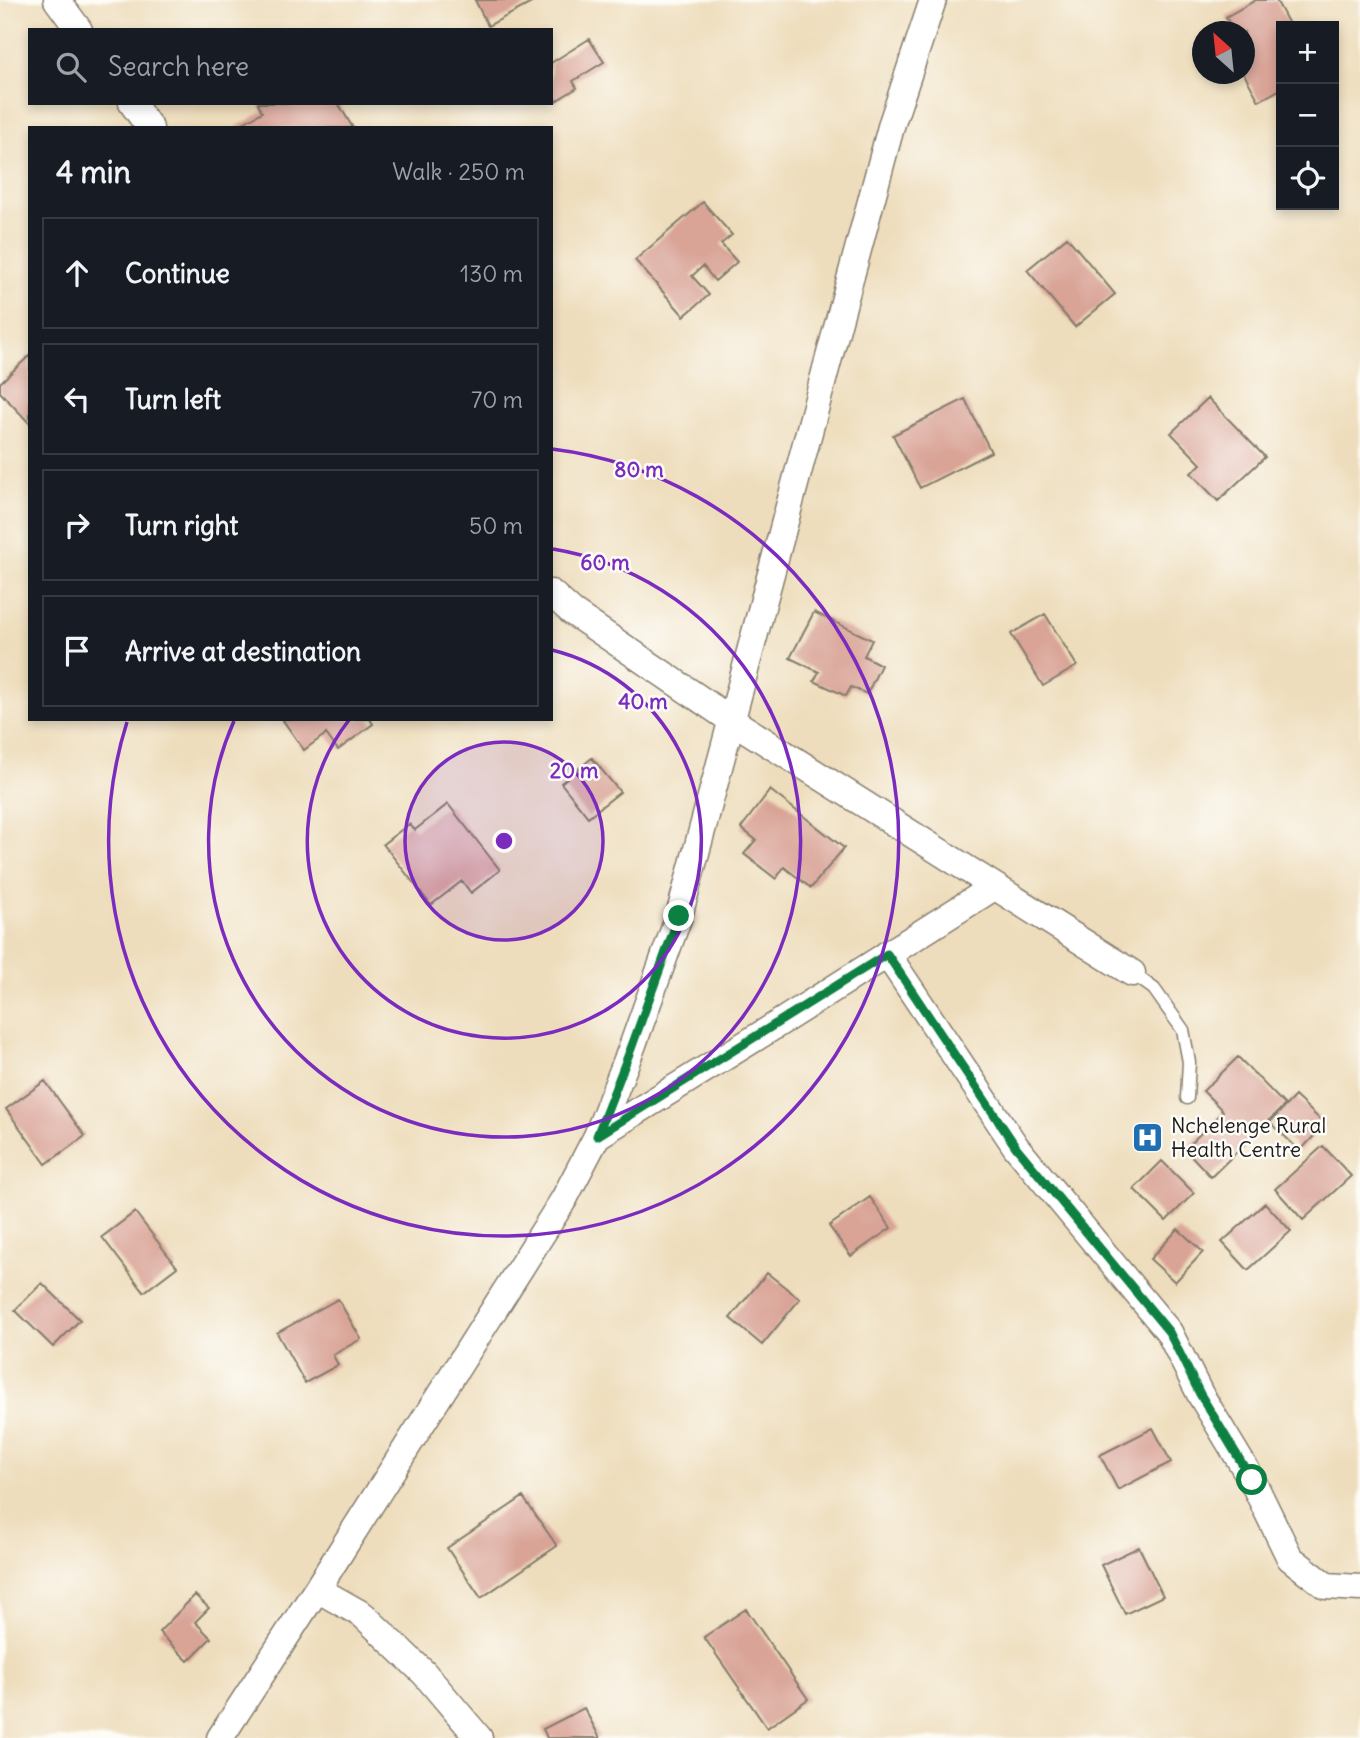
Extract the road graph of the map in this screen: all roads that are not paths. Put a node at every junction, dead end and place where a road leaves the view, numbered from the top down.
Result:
1 (57, 0) edge
2 (933, 0) edge
3 (78, 28) edge
4 (133, 105) edge
5 (149, 126) edge
6 (553, 595) edge
7 (732, 720) junction
8 (994, 887) junction
9 (887, 954) junction
10 (1132, 973) joint
11 (1187, 1098) dead end
12 (597, 1136) junction
13 (1360, 1588) edge
14 (317, 1589) junction
15 (220, 1738) edge
16 (479, 1738) edge

1 - 3 street
2 - 7 street
4 - 5 street
6 - 7 street
7 - 8 street
7 - 12 street
8 - 9 street
8 - 10 street
9 - 12 street
9 - 13 street
10 - 11 lane
12 - 14 street
14 - 15 street
14 - 16 street

